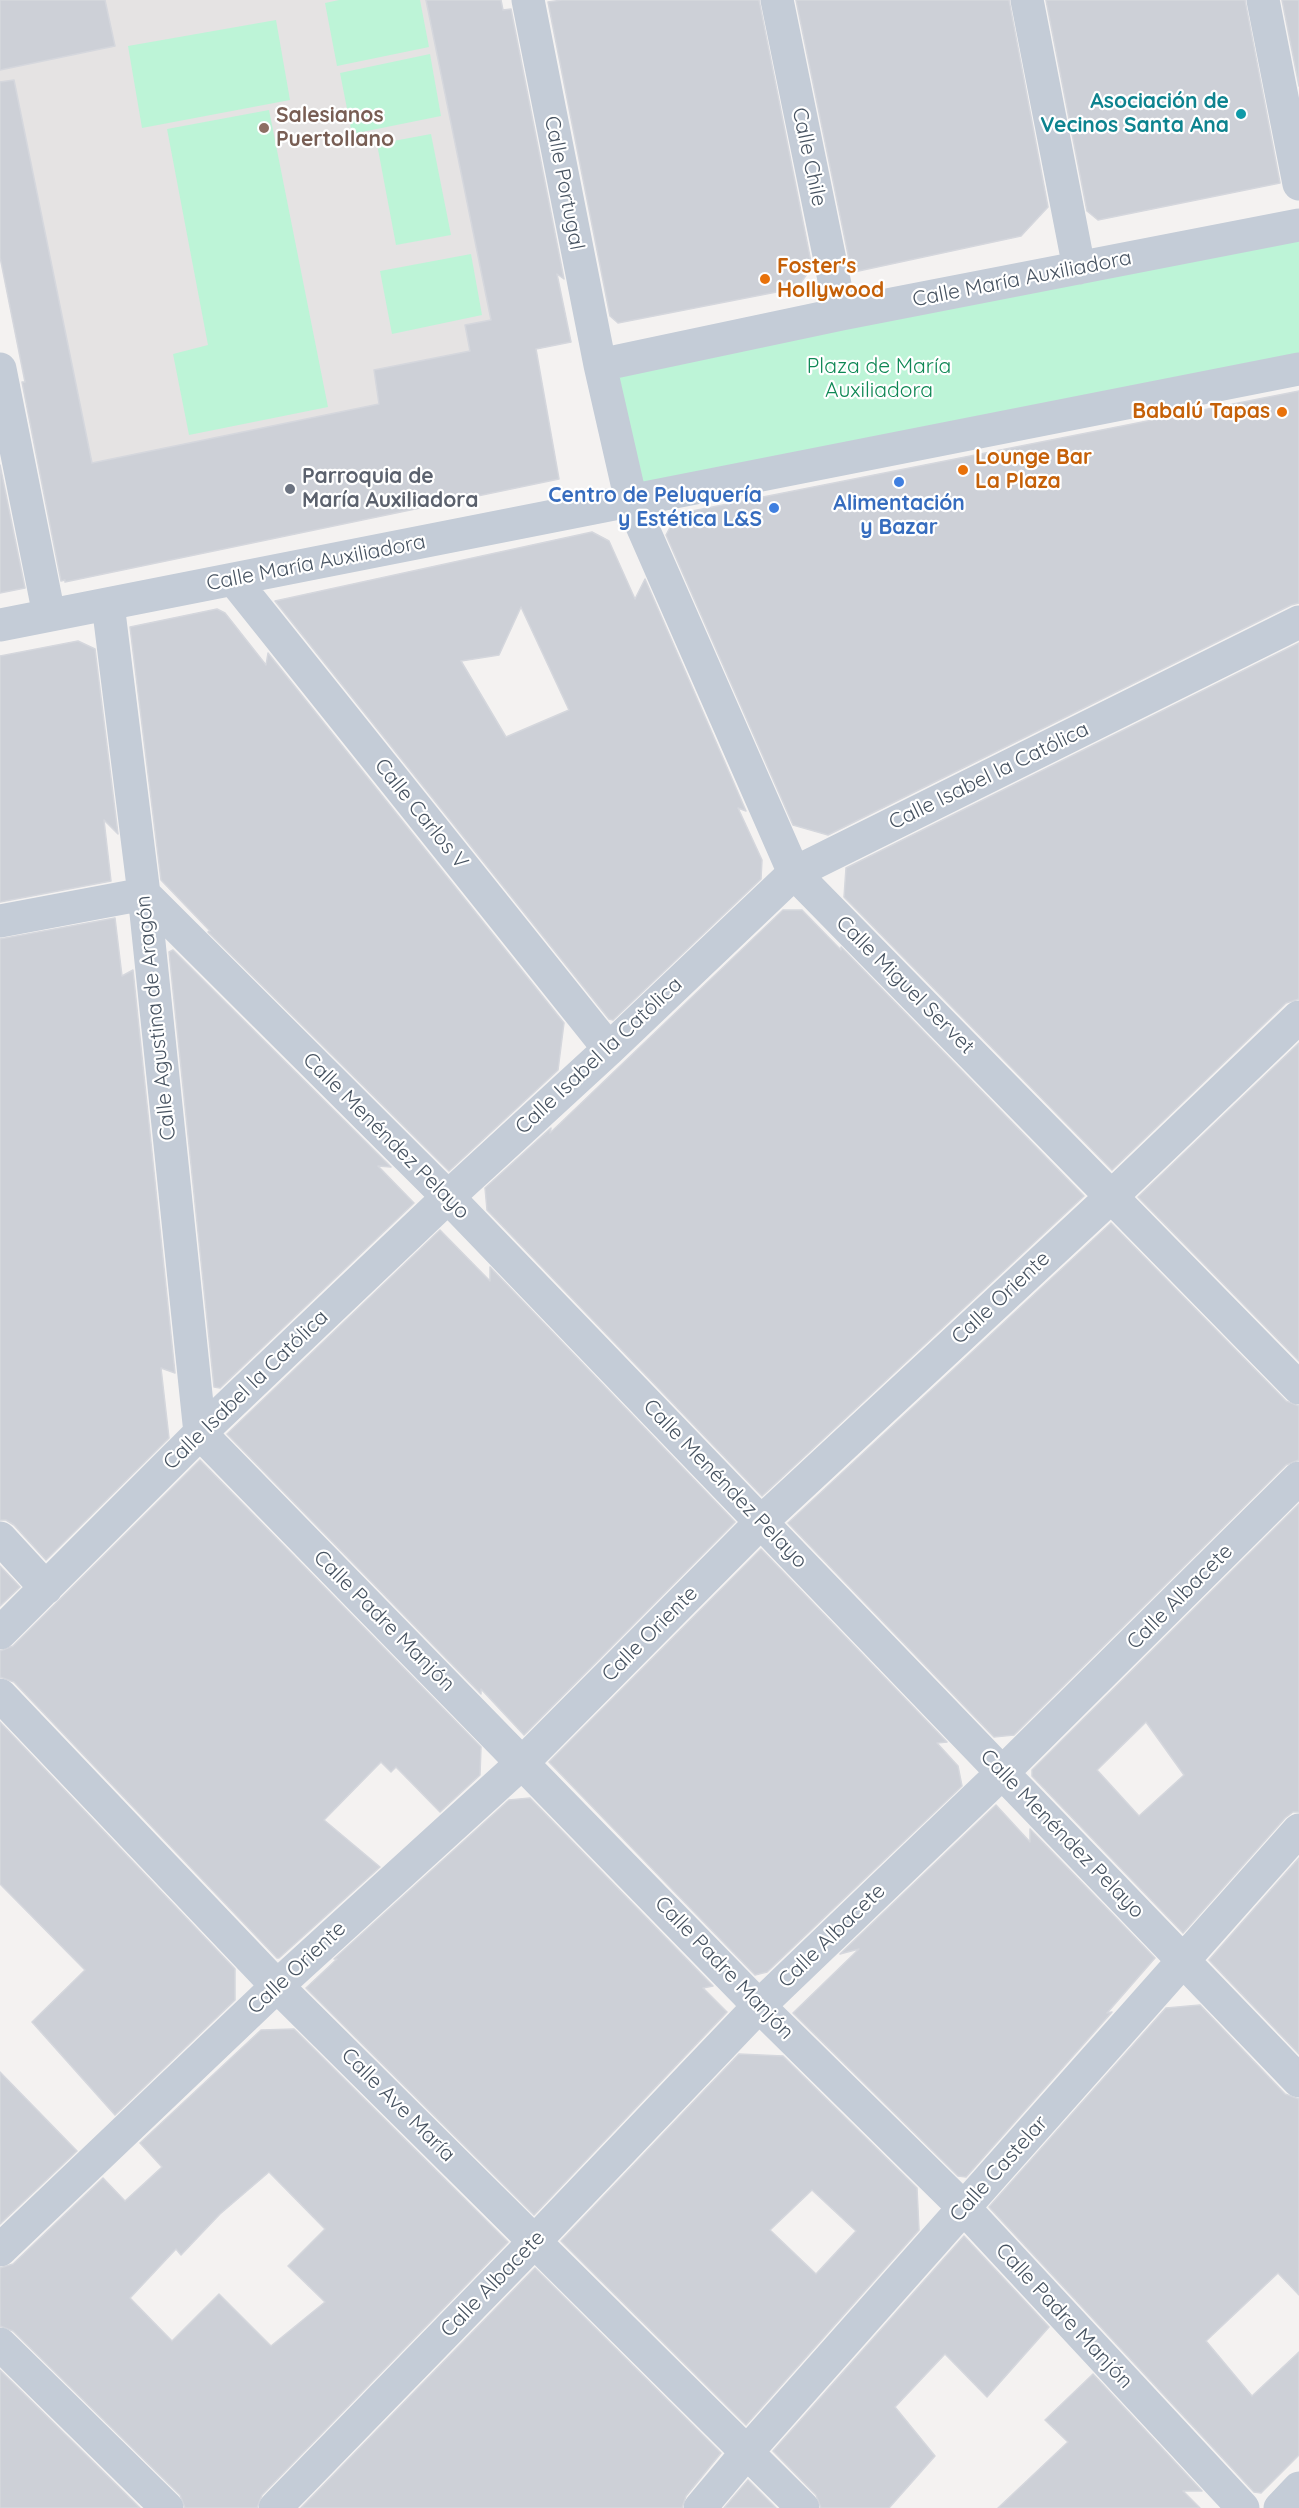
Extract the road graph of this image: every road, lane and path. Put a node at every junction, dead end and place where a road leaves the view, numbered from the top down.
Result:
1 (528, 0) edge
2 (777, 0) edge
3 (1027, 0) edge
4 (1263, 0) edge
5 (1299, 184) edge
6 (1299, 225) edge
7 (1079, 268) junction
8 (841, 314) junction
9 (600, 365) junction
10 (0, 369) edge
11 (1299, 369) edge
12 (631, 501) junction
13 (234, 580) junction
14 (108, 603) junction
15 (49, 615) junction
16 (1299, 622) edge
17 (0, 625) edge
18 (794, 873) junction
19 (144, 894) junction
20 (0, 921) edge
21 (1299, 1017) edge
22 (609, 1049) junction
23 (1112, 1196) junction
24 (448, 1197) junction
25 (1299, 1388) edge
26 (200, 1433) junction
27 (1299, 1478) edge
28 (761, 1522) junction
29 (0, 1538) edge
30 (46, 1588) junction
31 (0, 1633) edge
32 (0, 1695) edge
33 (523, 1761) junction
34 (1003, 1772) junction
35 (1299, 1830) edge
36 (1184, 1961) junction
37 (278, 1986) junction
38 (759, 2006) junction
39 (1299, 2081) edge
40 (964, 2208) junction
41 (534, 2242) junction
42 (0, 2250) edge
43 (0, 2344) edge
44 (747, 2452) junction
45 (1299, 2488) edge
46 (166, 2508) edge
47 (275, 2508) edge
48 (700, 2508) edge
49 (803, 2508) edge
50 (1243, 2508) edge
51 (1280, 2508) edge

1 - 9 street, Calle Portugal
2 - 8 street, Calle Chile
3 - 7 street
4 - 5 street
6 - 7 street, Calle María Auxiliadora
7 - 8 street, Calle María Auxiliadora
8 - 9 street, Calle María Auxiliadora
9 - 12 street
10 - 15 street
11 - 12 street, Calle María Auxiliadora
12 - 13 street, Calle María Auxiliadora
12 - 18 street, Calle Miguel Servet
13 - 14 street, Calle María Auxiliadora
13 - 22 street, Calle Carlos V
14 - 15 street, Calle María Auxiliadora
14 - 19 street, Calle Agustina de Aragón
15 - 17 street, Calle María Auxiliadora
16 - 18 street, Calle Isabel la Católica
18 - 22 street, Calle Isabel la Católica
18 - 23 street, Calle Miguel Servet
19 - 20 street
19 - 24 street, Calle Menéndez Pelayo
19 - 26 street, Calle Agustina de Aragón
21 - 23 street, Calle Oriente
22 - 24 street, Calle Isabel la Católica
23 - 25 street, Calle Miguel Servet
23 - 28 street, Calle Oriente
24 - 26 street, Calle Isabel la Católica
24 - 28 street, Calle Menéndez Pelayo
26 - 30 street, Calle Isabel la Católica
26 - 33 street, Calle Padre Manjón
27 - 34 street, Calle Albacete
28 - 33 street, Calle Oriente
28 - 34 street, Calle Menéndez Pelayo
29 - 30 street
30 - 31 street, Calle Isabel la Católica
32 - 37 street, Calle Ave María
33 - 37 street, Calle Oriente
33 - 38 street, Calle Padre Manjón
34 - 36 street, Calle Menéndez Pelayo
34 - 38 street, Calle Albacete
35 - 36 street, Calle Castelar
36 - 39 street, Calle Menéndez Pelayo
36 - 40 street, Calle Castelar
37 - 41 street, Calle Ave María
37 - 42 street, Calle Oriente
38 - 40 street, Calle Padre Manjón
38 - 41 street, Calle Albacete
40 - 44 street, Calle Castelar
40 - 50 street, Calle Padre Manjón
41 - 44 street, Calle Ave María
41 - 47 street, Calle Albacete
43 - 46 street
44 - 48 street, Calle Castelar
44 - 49 street, Calle Ave María
45 - 51 street

